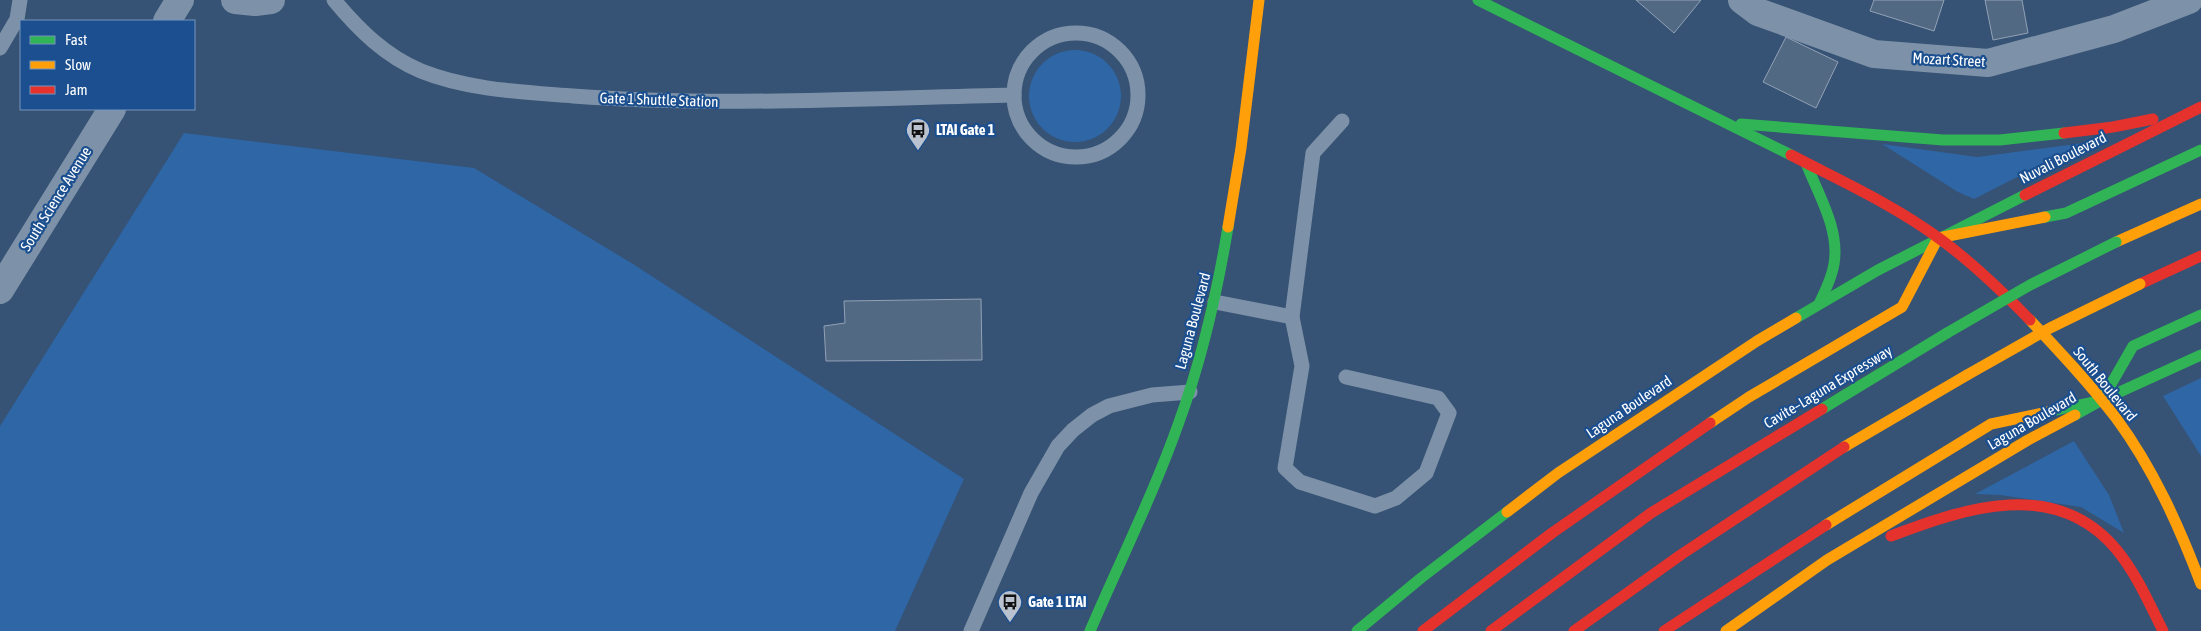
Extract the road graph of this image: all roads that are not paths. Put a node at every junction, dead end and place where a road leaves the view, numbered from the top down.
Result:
1 (20, 0) edge
2 (180, 0) edge
3 (235, 0) edge
4 (271, 0) edge
5 (334, 0) edge
6 (1259, 0) edge
7 (1478, 0) edge
8 (1742, 0) edge
9 (2188, 0) edge
10 (168, 20) edge
11 (0, 48) edge
12 (1014, 94) junction
13 (2201, 107) edge
14 (111, 110) edge
15 (2187, 113) junction
16 (1342, 121) dead end
17 (1728, 122) junction
18 (2201, 150) edge
19 (1806, 163) junction
20 (2201, 204) edge
21 (1938, 238) junction
22 (2201, 256) edge
23 (2, 280) edge
24 (1215, 302) junction
25 (1819, 304) junction
26 (2201, 315) edge
27 (1292, 317) junction
28 (2201, 355) edge
29 (1346, 377) dead end
30 (1190, 392) junction
31 (2102, 400) junction
32 (1827, 560) junction
33 (2201, 584) edge
34 (971, 631) edge
35 (1090, 631) edge
36 (1357, 631) edge
37 (1423, 631) edge
38 (1491, 631) edge
39 (1574, 631) edge
40 (1664, 631) edge
41 (1726, 631) edge
42 (2163, 631) edge

1 - 11 lane
2 - 10 street
3 - 4 street
5 - 12 lane, Gate 1 Shuttle Station
6 - 24 main road, Laguna Boulevard
7 - 17 main road, South Boulevard
8 - 9 street, Mozart Street
12 - 12 lane
13 - 15 main road, Nuvali Boulevard
14 - 23 street, South Science Avenue
15 - 17 main road
15 - 21 main road, Nuvali Boulevard
16 - 27 lane
17 - 19 main road, South Boulevard
18 - 21 main road
19 - 21 main road, South Boulevard
19 - 25 main road
20 - 38 main road, Cavite–Laguna Expressway, bridge
21 - 25 main road, Laguna Boulevard
21 - 31 main road, South Boulevard
21 - 37 main road
22 - 39 main road, bridge
24 - 27 lane
24 - 30 main road, Laguna Boulevard
25 - 36 main road, Laguna Boulevard
26 - 31 main road
27 - 29 lane
28 - 31 main road
30 - 34 lane
30 - 35 main road, Laguna Boulevard
31 - 32 main road, Laguna Boulevard
31 - 33 main road, South Boulevard
31 - 40 main road
32 - 41 main road, Laguna Boulevard
32 - 42 main road

